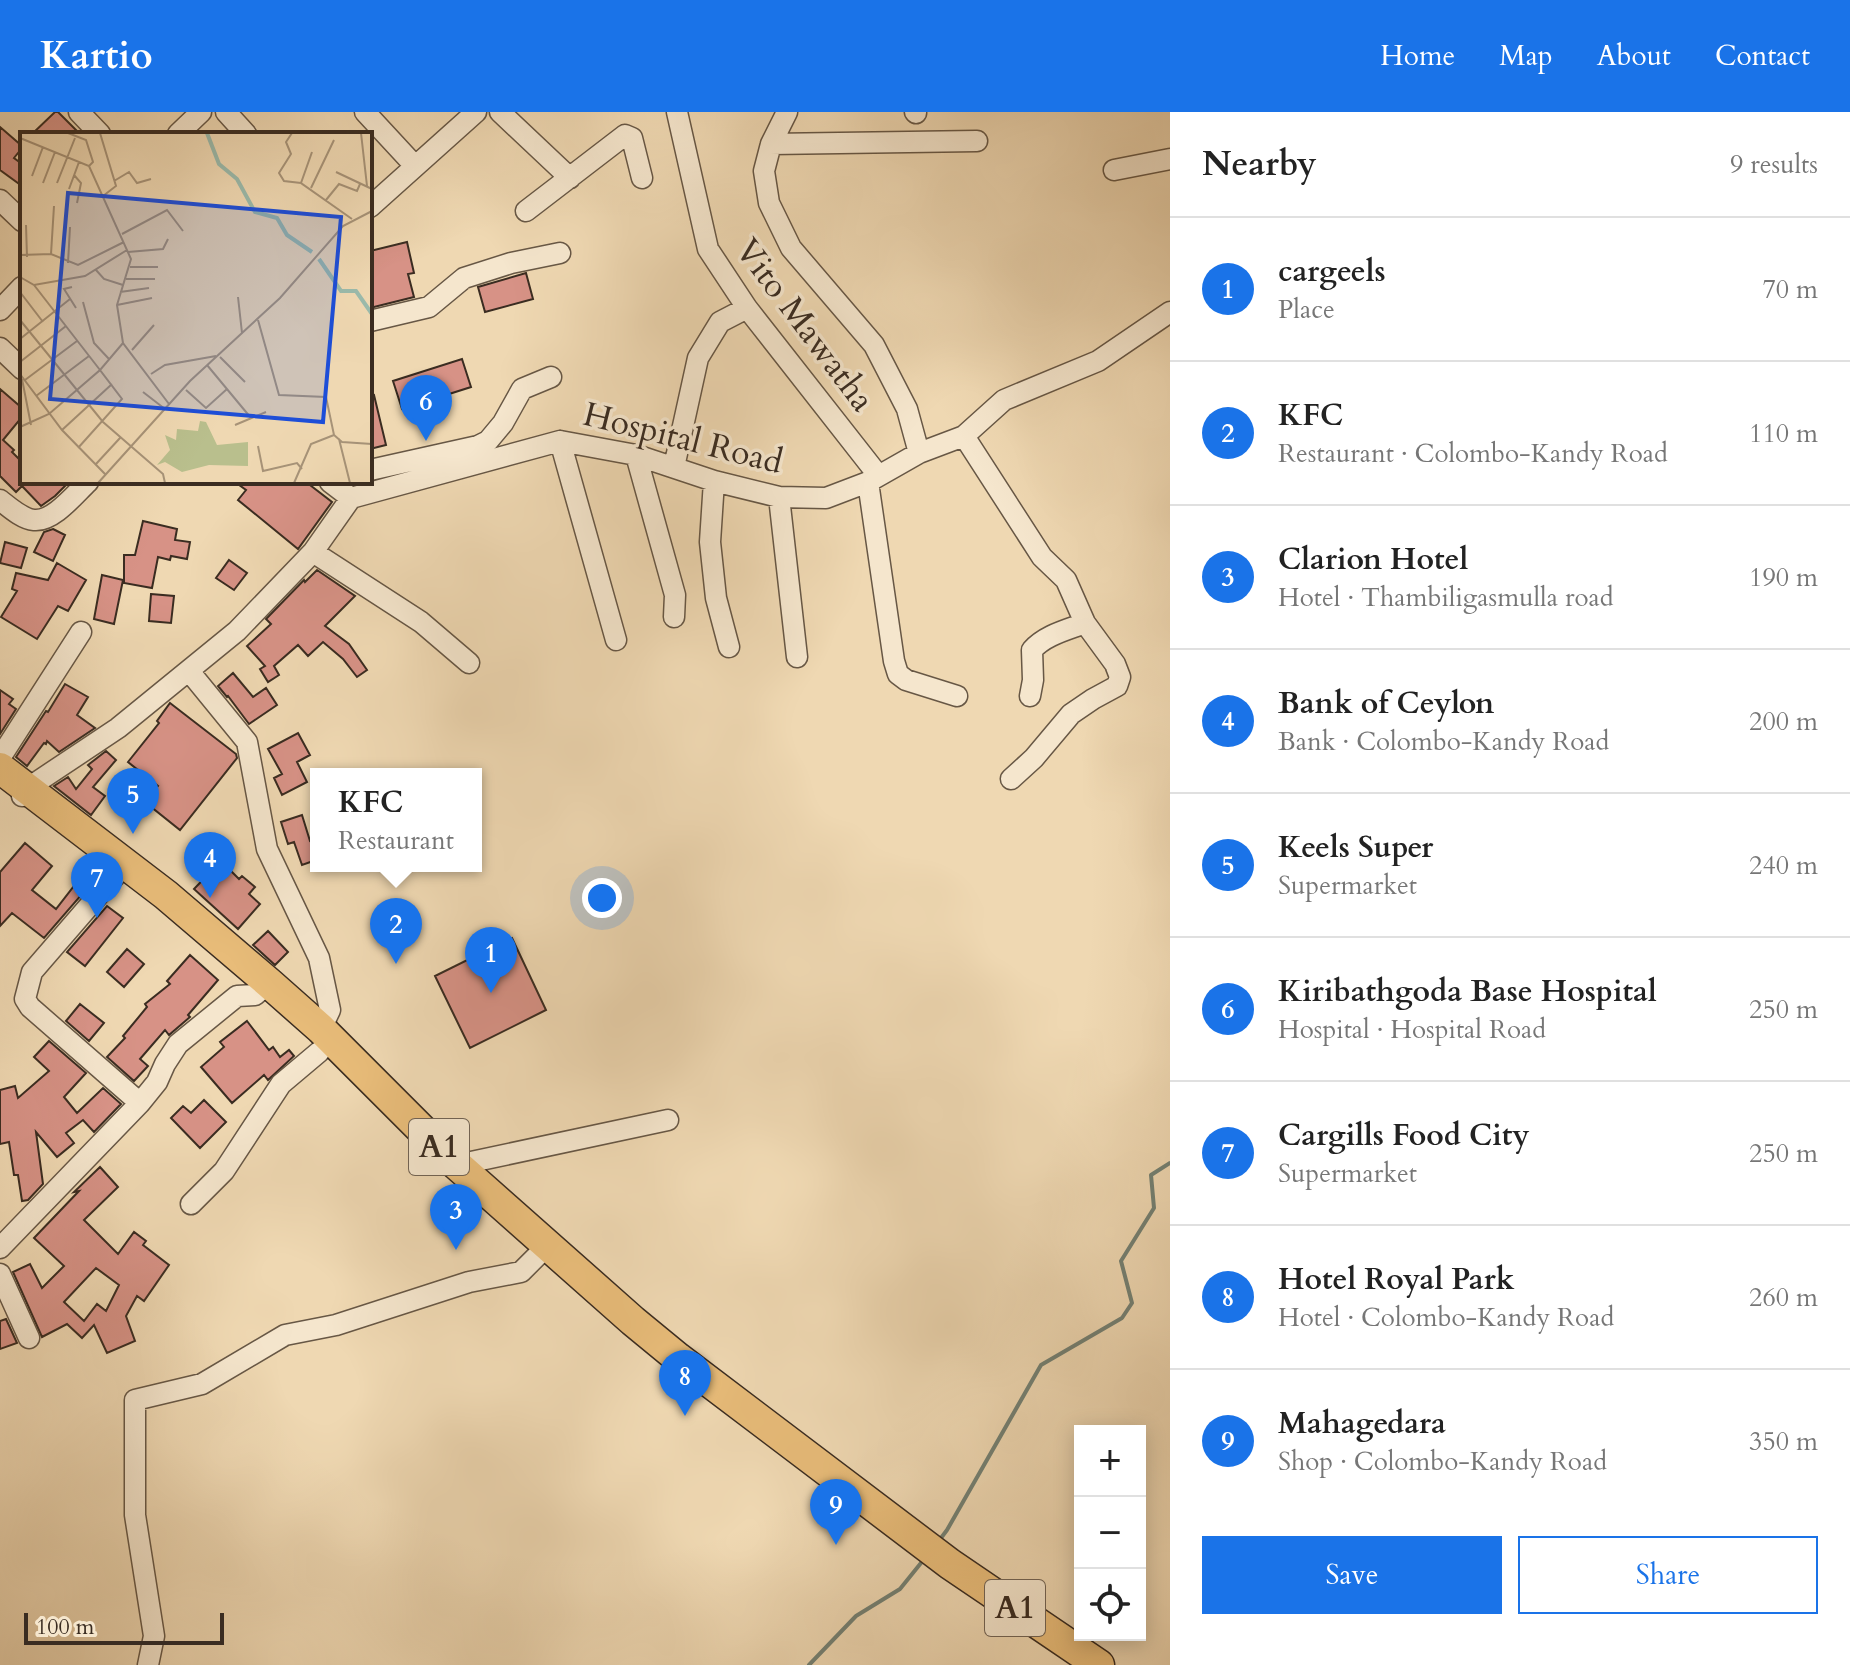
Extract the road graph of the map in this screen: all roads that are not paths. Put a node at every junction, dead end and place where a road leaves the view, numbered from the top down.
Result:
1 (79, 112) edge
2 (201, 112) edge
3 (226, 112) edge
4 (365, 112) edge
5 (476, 112) edge
6 (500, 112) edge
7 (677, 112) edge
8 (787, 112) edge
9 (98, 132) edge
10 (180, 132) edge
11 (244, 132) edge
12 (977, 141) dead end
13 (771, 144) junction
14 (1170, 159) edge
15 (415, 166) junction
16 (1114, 170) dead end
17 (570, 178) junction
18 (642, 178) dead end
19 (0, 200) edge
20 (372, 205) edge
21 (526, 211) dead end
22 (20, 219) edge
23 (560, 253) dead end
24 (20, 289) edge
25 (747, 308) junction
26 (0, 310) edge
27 (1170, 313) edge
28 (372, 321) edge
29 (0, 348) edge
30 (20, 367) edge
31 (551, 377) dead end
32 (964, 436) junction
33 (560, 441) junction
34 (919, 453) junction
35 (636, 455) junction
36 (674, 467) junction
37 (372, 470) edge
38 (873, 478) junction
39 (714, 481) junction
40 (86, 484) edge
41 (333, 484) edge
42 (779, 497) junction
43 (351, 498) junction
44 (0, 500) edge
45 (313, 552) junction
46 (674, 617) dead end
47 (1085, 623) junction
48 (81, 632) dead end
49 (616, 640) dead end
50 (729, 647) dead end
51 (797, 657) dead end
52 (469, 663) dead end
53 (189, 671) junction
54 (957, 696) dead end
55 (1030, 696) dead end
56 (0, 758) edge
57 (0, 768) edge
58 (1011, 779) dead end
59 (15, 792) edge
60 (115, 876) junction
61 (262, 989) junction
62 (320, 1040) junction
63 (140, 1103) junction
64 (668, 1120) dead end
65 (457, 1165) junction
66 (191, 1204) dead end
67 (0, 1248) edge
68 (541, 1252) junction
69 (0, 1274) edge
70 (29, 1338) dead end
71 (940, 1566) junction
72 (148, 1665) edge
73 (1069, 1665) edge
74 (1099, 1665) edge

1 - 9 street
2 - 10 street
3 - 11 street
4 - 15 street
5 - 15 street
6 - 17 street
7 - 25 street, Vito Mawatha
8 - 13 street
12 - 13 street
13 - 34 street
14 - 16 street
15 - 20 street
17 - 18 street
17 - 21 street
19 - 22 street
23 - 28 street
24 - 26 street
25 - 36 street
25 - 38 street, Vito Mawatha
27 - 32 street, Hospital Road
29 - 30 street
31 - 37 street
32 - 34 street, Hospital Road
32 - 47 street
33 - 35 street, Hospital Road
33 - 43 street, Hospital Road
33 - 49 street
34 - 38 street, Hospital Road
35 - 36 street, Hospital Road
35 - 46 street
36 - 39 street, Hospital Road
38 - 42 street, Hospital Road
38 - 54 street
39 - 42 street, Hospital Road
39 - 50 street
40 - 44 street
41 - 43 street
42 - 51 street
43 - 45 street
45 - 52 street
45 - 53 street
47 - 55 street
47 - 58 street
48 - 56 street
53 - 59 street
53 - 62 street
57 - 59 highway, A1
59 - 60 highway, A1
59 - 61 highway, A1
60 - 61 highway, A1
60 - 63 street
61 - 62 highway, A1
61 - 63 street
62 - 65 highway, A1
62 - 66 street
62 - 68 highway, A1
63 - 67 street
64 - 65 street
65 - 68 highway, A1
68 - 71 highway, A1
68 - 72 street
69 - 70 street
71 - 73 highway, A1
71 - 74 highway, A1

